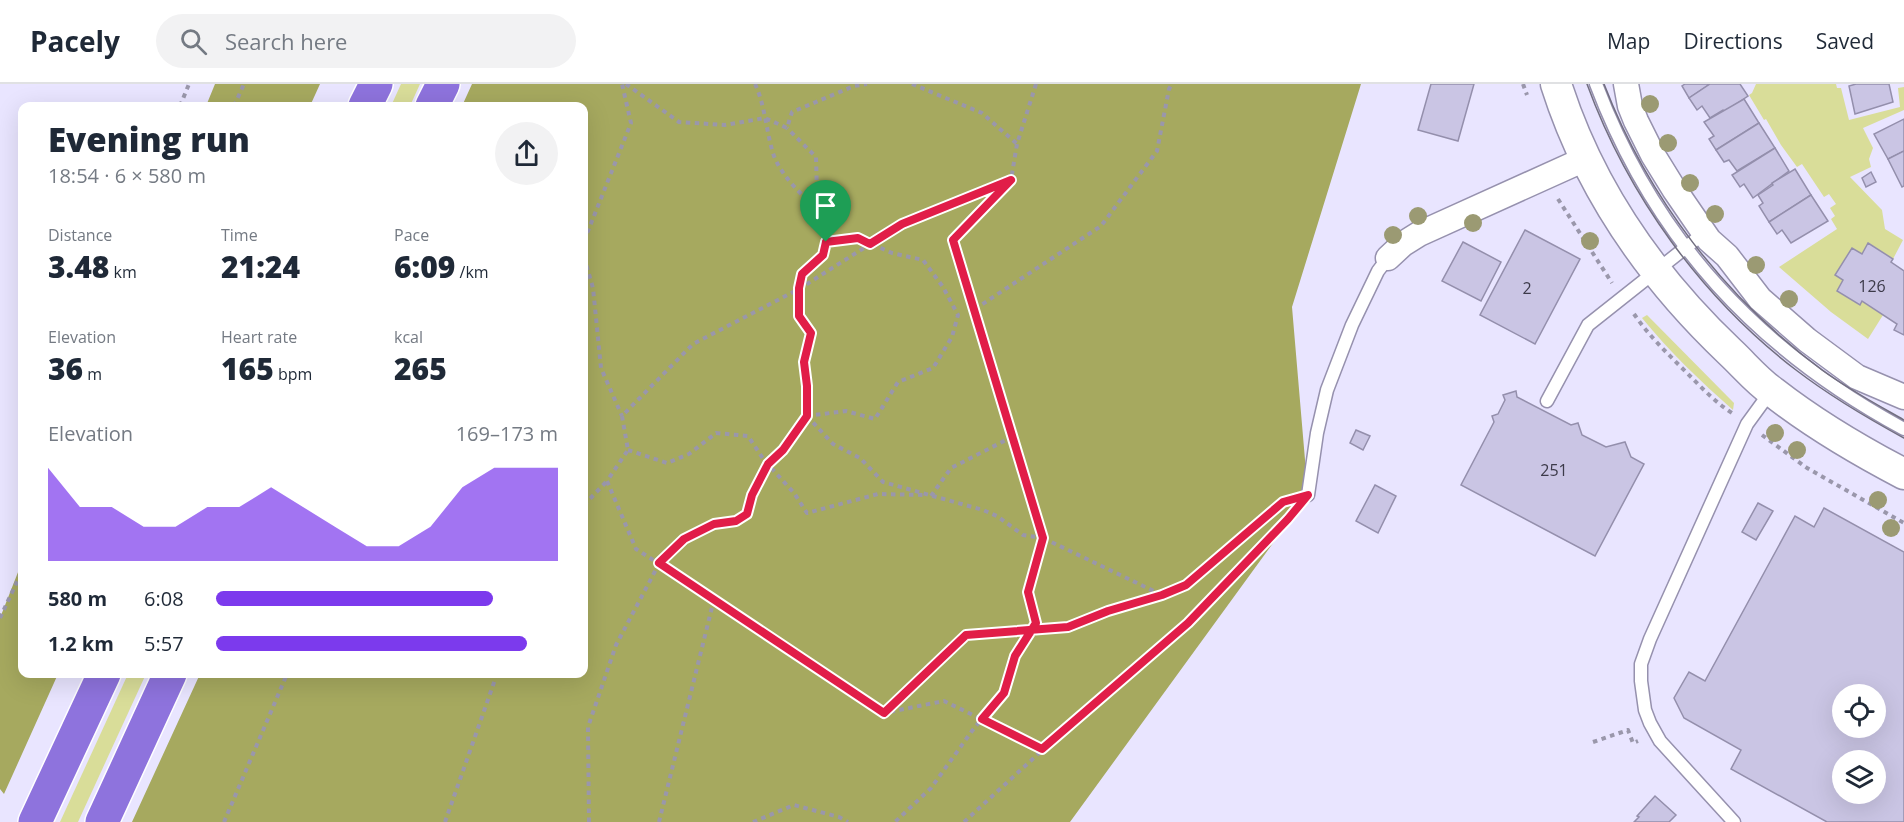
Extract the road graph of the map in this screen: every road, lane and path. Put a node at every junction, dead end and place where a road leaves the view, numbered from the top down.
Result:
1 (189, 84) edge
2 (244, 84) edge
3 (376, 84) edge
4 (443, 84) edge
5 (624, 84) edge
6 (755, 84) edge
7 (867, 84) edge
8 (912, 84) edge
9 (1036, 84) edge
10 (1172, 84) edge
11 (1556, 84) edge
12 (1596, 84) edge
13 (1626, 84) edge
14 (182, 102) edge
15 (236, 102) edge
16 (367, 102) edge
17 (434, 102) edge
18 (765, 118) junction
19 (788, 128) junction
20 (1017, 144) junction
21 (1585, 159) junction
22 (1011, 180) junction
23 (824, 216) junction
24 (588, 231) edge
25 (1694, 241) junction
26 (826, 242) junction
27 (870, 244) junction
28 (1388, 258) joint
29 (588, 271) edge
30 (1655, 272) junction
31 (799, 288) junction
32 (975, 309) junction
33 (1771, 391) junction
34 (1904, 397) edge
35 (1547, 401) dead end
36 (622, 416) junction
37 (807, 416) junction
38 (1904, 429) edge
39 (1014, 436) junction
40 (628, 450) junction
41 (768, 464) junction
42 (1904, 474) edge
43 (607, 481) junction
44 (1308, 495) junction
45 (931, 496) junction
46 (588, 501) edge
47 (1043, 538) junction
48 (659, 563) junction
49 (18, 580) edge
50 (1162, 595) junction
51 (714, 599) junction
52 (0, 618) edge
53 (1032, 630) junction
54 (102, 678) edge
55 (168, 678) edge
56 (285, 678) edge
57 (496, 678) edge
58 (884, 713) junction
59 (982, 719) junction
60 (1656, 736) junction
61 (1593, 742) dead end
62 (1042, 749) junction
63 (35, 822) edge
64 (102, 822) edge
65 (224, 822) edge
66 (445, 822) edge
67 (589, 822) edge
68 (659, 822) edge
69 (753, 822) edge
70 (848, 822) edge
71 (895, 822) edge
72 (964, 822) edge
73 (1734, 822) edge

1 - 14 path
2 - 15 path
3 - 16 highway
4 - 17 highway
5 - 18 path
5 - 24 path
6 - 18 path
7 - 19 path
8 - 20 path
9 - 20 path
10 - 32 path
11 - 21 street
12 - 25 lane
13 - 25 street
18 - 19 path
18 - 23 path
19 - 23 path
20 - 22 path
21 - 28 street
21 - 30 street
22 - 27 path
22 - 32 path
23 - 26 path
25 - 30 lane
25 - 34 street
25 - 38 lane
26 - 27 path
26 - 31 path
27 - 31 path
27 - 37 path
28 - 44 lane
29 - 36 path
30 - 33 street
30 - 35 lane
31 - 36 path
31 - 37 path
32 - 39 path
33 - 42 street
33 - 60 lane
36 - 40 path
37 - 41 path
37 - 45 path
39 - 45 path
39 - 47 path
40 - 41 path
40 - 43 path
41 - 45 path
41 - 48 path
43 - 46 path
43 - 48 path
44 - 50 path
44 - 62 path
45 - 47 path
47 - 50 path
47 - 53 path
48 - 51 path
48 - 67 path
49 - 52 path
50 - 53 path
51 - 58 path
51 - 68 path
53 - 58 path
53 - 59 path
54 - 63 highway
55 - 64 highway
56 - 65 path
57 - 66 path
58 - 59 path
59 - 62 path
59 - 71 path
60 - 61 path
60 - 73 lane
62 - 72 path
69 - 70 path

